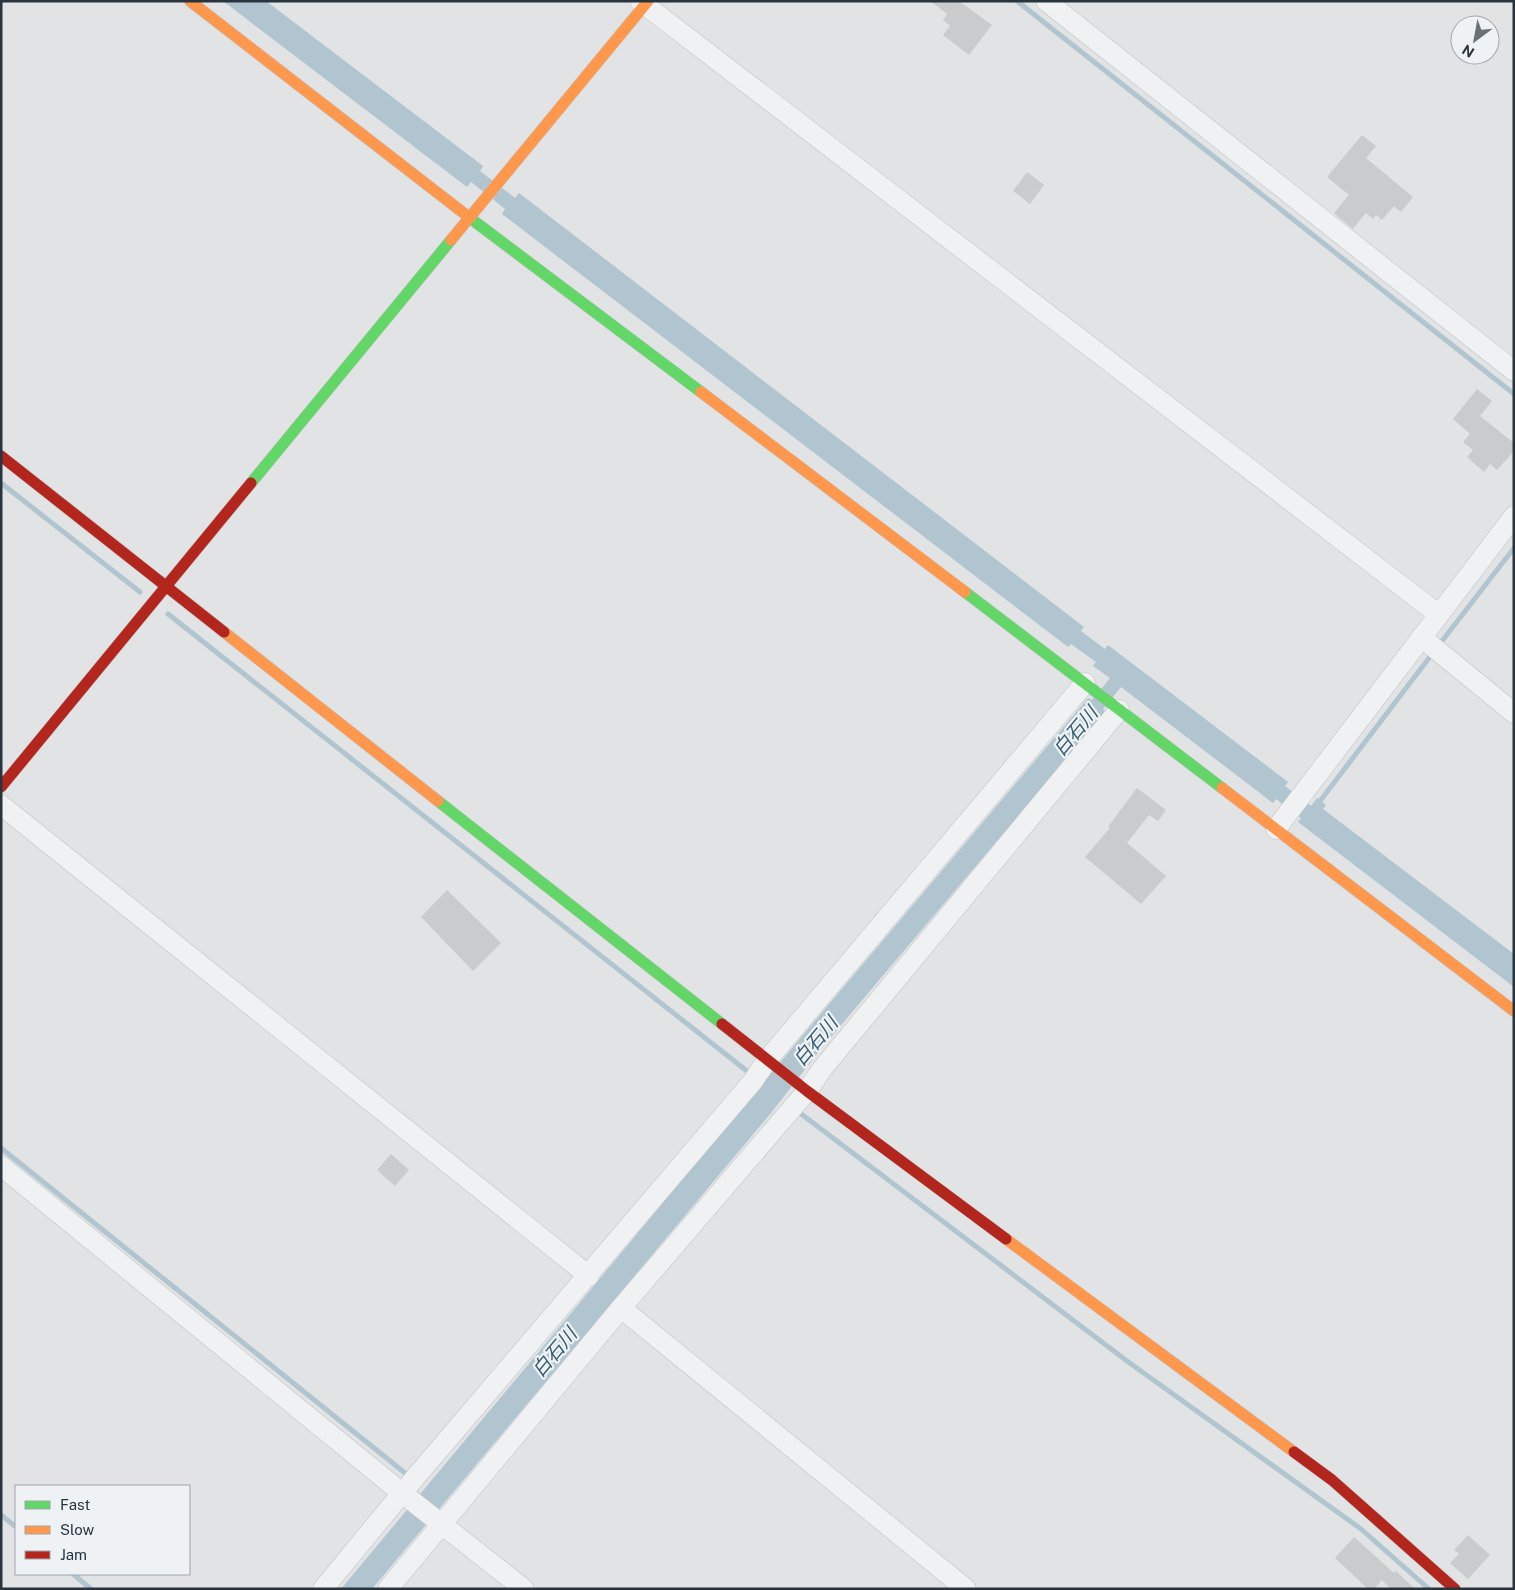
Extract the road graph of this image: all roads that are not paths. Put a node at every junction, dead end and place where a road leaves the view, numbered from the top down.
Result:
1 (190, 1) edge
2 (1046, 1) edge
3 (644, 2) edge
4 (470, 218) junction
5 (1514, 371) edge
6 (1, 456) edge
7 (1514, 516) edge
8 (167, 587) junction
9 (1438, 614) junction
10 (1421, 637) junction
11 (1089, 686) junction
12 (1116, 707) junction
13 (1514, 713) edge
14 (1, 788) edge
15 (1, 805) edge
16 (1281, 821) junction
17 (1514, 1011) edge
18 (763, 1069) junction
19 (799, 1098) junction
20 (1, 1166) edge
21 (589, 1276) junction
22 (622, 1308) junction
23 (408, 1486) junction
24 (442, 1523) junction
25 (323, 1589) edge
26 (388, 1589) edge
27 (524, 1589) edge
28 (966, 1589) edge
29 (1454, 1589) edge

1 - 4 street
2 - 5 street
3 - 4 street
3 - 9 street
4 - 8 street
4 - 11 street
6 - 8 street
7 - 9 street
8 - 14 street
8 - 18 street
9 - 10 street
10 - 13 street
10 - 16 street
11 - 12 street
11 - 18 street
12 - 16 street
12 - 19 street
15 - 21 street
16 - 17 street
18 - 19 street
18 - 21 street
19 - 22 street
19 - 29 street
20 - 23 street
21 - 23 street
22 - 24 street
22 - 28 street
23 - 24 street
23 - 25 street
24 - 26 street
24 - 27 street

